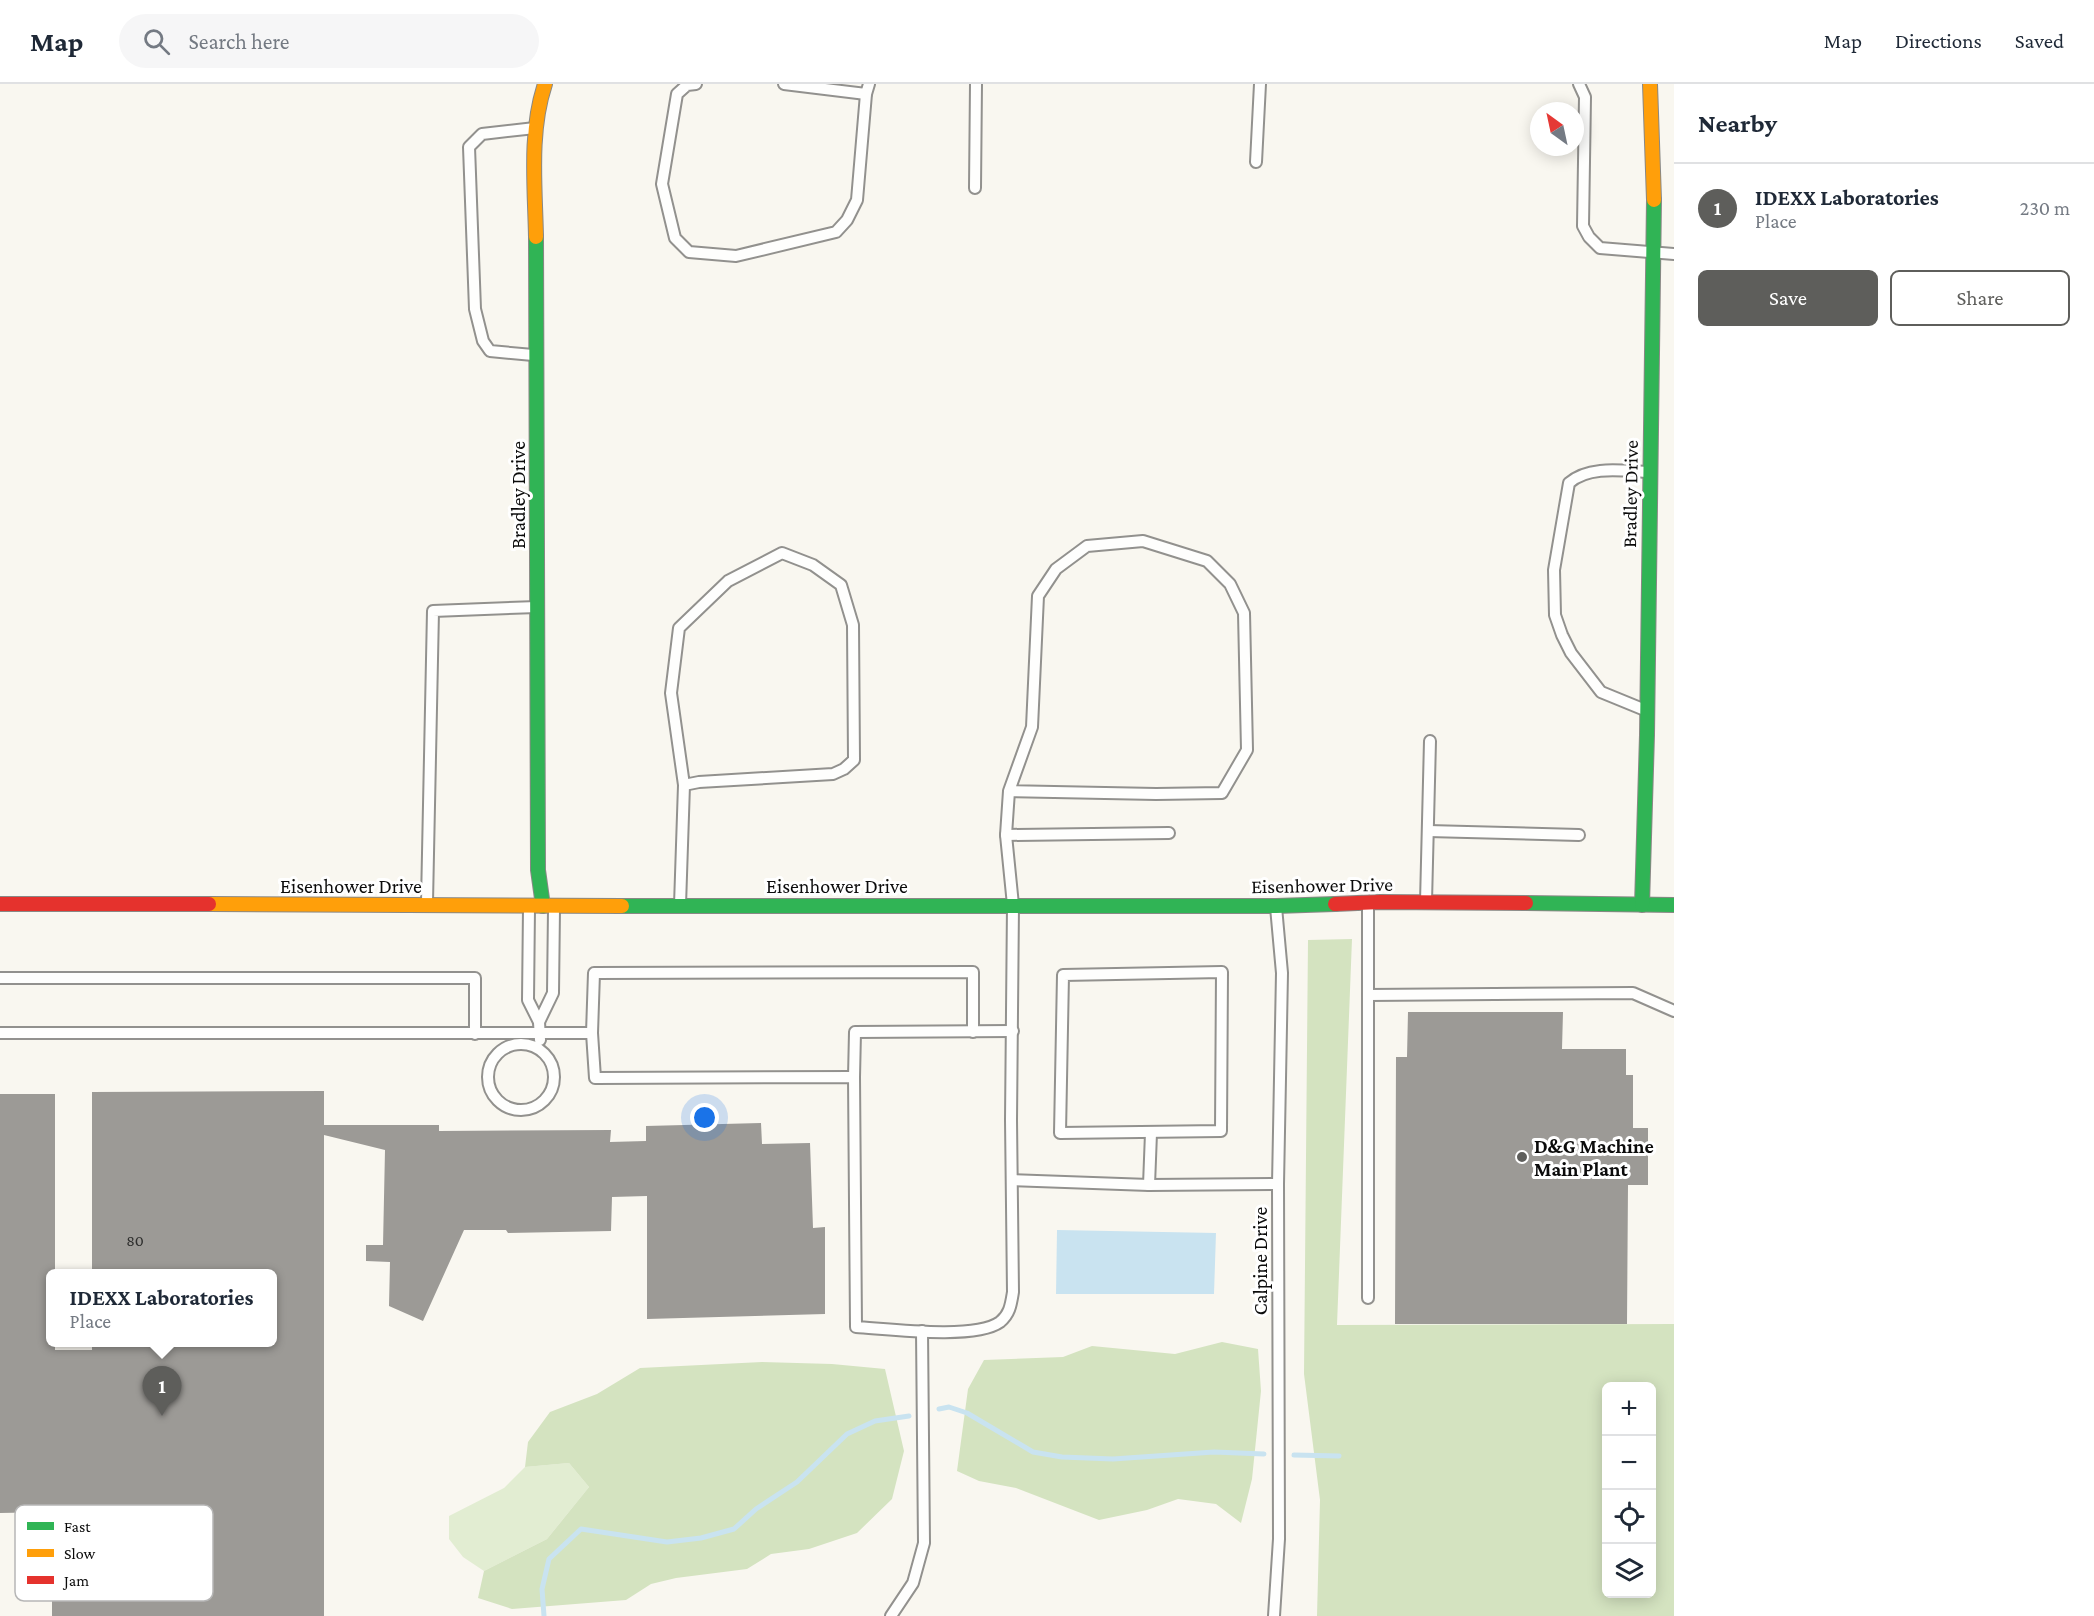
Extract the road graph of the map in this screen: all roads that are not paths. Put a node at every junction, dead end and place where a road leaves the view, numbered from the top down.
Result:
1 (545, 84) edge
2 (696, 84) edge
3 (784, 84) edge
4 (976, 84) edge
5 (1260, 84) edge
6 (1579, 84) edge
7 (1664, 84) edge
8 (867, 89) edge
9 (1651, 89) edge
10 (536, 128) junction
11 (1256, 162) dead end
12 (975, 188) dead end
13 (1654, 252) junction
14 (1674, 254) edge
15 (537, 356) junction
16 (1650, 472) junction
17 (538, 607) junction
18 (1648, 711) junction
19 (1430, 741) dead end
20 (684, 785) junction
21 (1009, 791) junction
22 (1428, 831) junction
23 (1169, 833) dead end
24 (1006, 835) junction
25 (1579, 835) dead end
26 (1368, 902) junction
27 (1426, 902) junction
28 (0, 904) edge
29 (427, 905) junction
30 (529, 905) junction
31 (1013, 905) junction
32 (1642, 905) junction
33 (1674, 905) edge
34 (680, 906) junction
35 (1275, 906) junction
36 (548, 907) junction
37 (0, 978) edge
38 (1368, 995) junction
39 (1674, 1011) edge
40 (539, 1028) junction
41 (973, 1032) junction
42 (1013, 1032) junction
43 (592, 1033) junction
44 (0, 1034) edge
45 (475, 1034) junction
46 (540, 1049) junction
47 (854, 1077) junction
48 (1151, 1133) junction
49 (1012, 1180) junction
50 (1149, 1185) junction
51 (1278, 1185) junction
52 (1368, 1298) dead end
53 (922, 1331) junction
54 (891, 1616) edge
55 (1274, 1616) edge

1 - 10 street, Bradley Drive
2 - 8 lane
3 - 8 lane
4 - 12 lane
5 - 11 lane
6 - 13 lane
7 - 9 lane
9 - 13 street, Bradley Drive
10 - 15 street, Bradley Drive
10 - 15 lane
13 - 14 lane
13 - 16 street, Bradley Drive
15 - 17 street, Bradley Drive
16 - 18 street, Bradley Drive
16 - 18 lane
17 - 29 lane
17 - 36 street, Bradley Drive
18 - 32 street, Bradley Drive
19 - 22 lane
20 - 20 lane
20 - 34 lane
21 - 21 lane
21 - 24 lane
22 - 25 lane
22 - 27 lane
23 - 24 lane
24 - 31 lane
26 - 27 street, Eisenhower Drive
26 - 35 street, Eisenhower Drive
26 - 38 lane
27 - 32 street, Eisenhower Drive
28 - 29 street, Eisenhower Drive
29 - 30 street, Eisenhower Drive
30 - 36 street, Eisenhower Drive
30 - 40 lane
31 - 34 street, Eisenhower Drive
31 - 35 street, Eisenhower Drive
31 - 42 lane
32 - 33 street, Eisenhower Drive
34 - 36 street, Eisenhower Drive
35 - 51 lane, Calpine Drive
36 - 40 lane
37 - 45 lane
38 - 39 lane
38 - 52 lane
40 - 43 lane
40 - 45 lane
40 - 46 lane
41 - 42 lane
41 - 43 lane
41 - 47 lane
42 - 49 lane
43 - 47 lane
44 - 45 lane
46 - 46 lane
47 - 53 lane
48 - 48 lane
48 - 50 lane
49 - 50 lane
49 - 53 lane
50 - 51 lane
51 - 55 lane, Calpine Drive
53 - 54 lane

